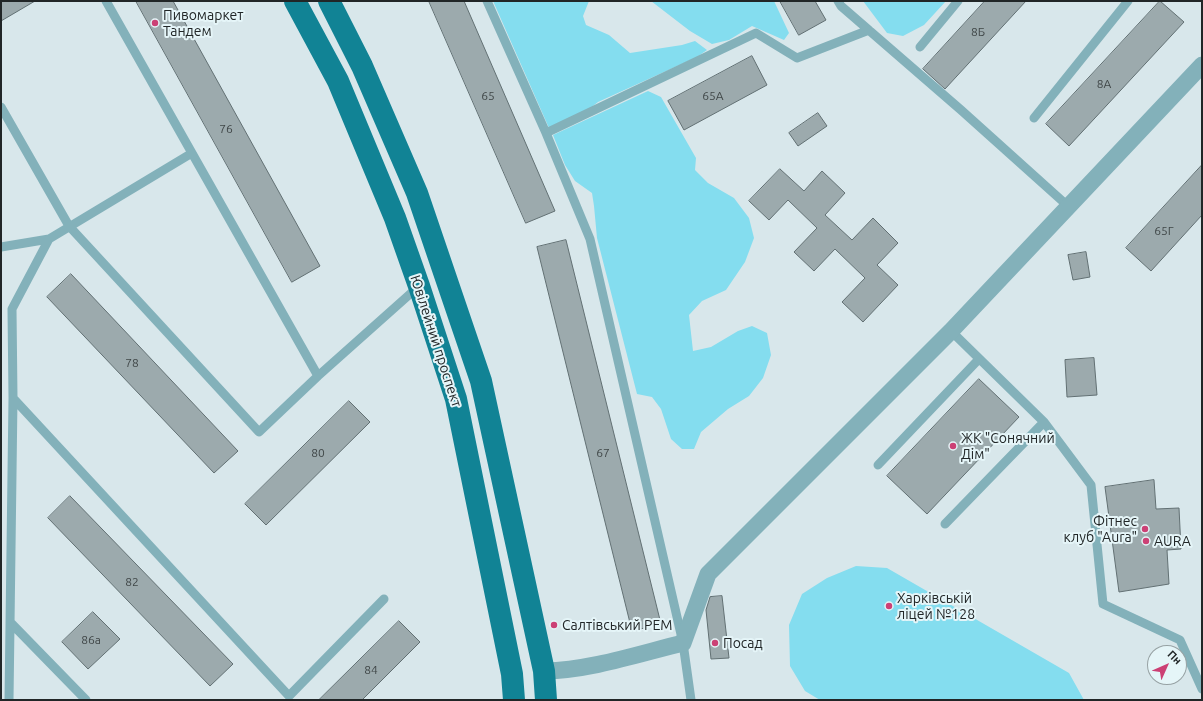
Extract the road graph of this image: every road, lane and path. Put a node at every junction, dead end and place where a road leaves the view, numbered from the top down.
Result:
1 (106, 1) edge
2 (295, 1) edge
3 (329, 1) edge
4 (487, 1) edge
5 (838, 1) edge
6 (958, 1) edge
7 (1128, 1) edge
8 (869, 30) junction
9 (920, 47) dead end
10 (1202, 65) edge
11 (1, 107) edge
12 (1034, 118) dead end
13 (546, 133) junction
14 (192, 153) junction
15 (1069, 207) junction
16 (69, 226) junction
17 (48, 239) junction
18 (1, 247) edge
19 (420, 286) junction
20 (952, 332) junction
21 (979, 359) junction
22 (318, 376) junction
23 (13, 398) junction
24 (1044, 422) junction
25 (878, 465) dead end
26 (945, 524) dead end
27 (384, 600) dead end
28 (10, 622) junction
29 (683, 642) junction
30 (544, 671) junction
31 (512, 674) junction
32 (1202, 689) edge
33 (9, 700) edge
34 (86, 700) edge
35 (514, 700) edge
36 (546, 700) edge
37 (691, 700) edge

1 - 14 lane
2 - 19 main road, Ювілейний проспект
3 - 30 main road, Ювілейний проспект
4 - 13 lane
5 - 8 lane
6 - 9 lane
7 - 12 lane
8 - 13 lane
8 - 15 lane
10 - 15 street
11 - 16 lane
13 - 29 lane
14 - 16 lane
14 - 22 lane
15 - 20 street
16 - 17 lane
16 - 22 lane
17 - 18 lane
17 - 23 lane
19 - 22 lane
19 - 31 main road, Ювілейний проспект
20 - 21 lane
20 - 29 street
21 - 24 lane
21 - 25 lane
23 - 27 lane
23 - 28 lane
24 - 26 lane
24 - 32 lane
28 - 33 lane
28 - 34 lane
29 - 30 street
29 - 37 lane
30 - 31 main road
30 - 36 main road, Ювілейний проспект
31 - 35 main road, Ювілейний проспект

